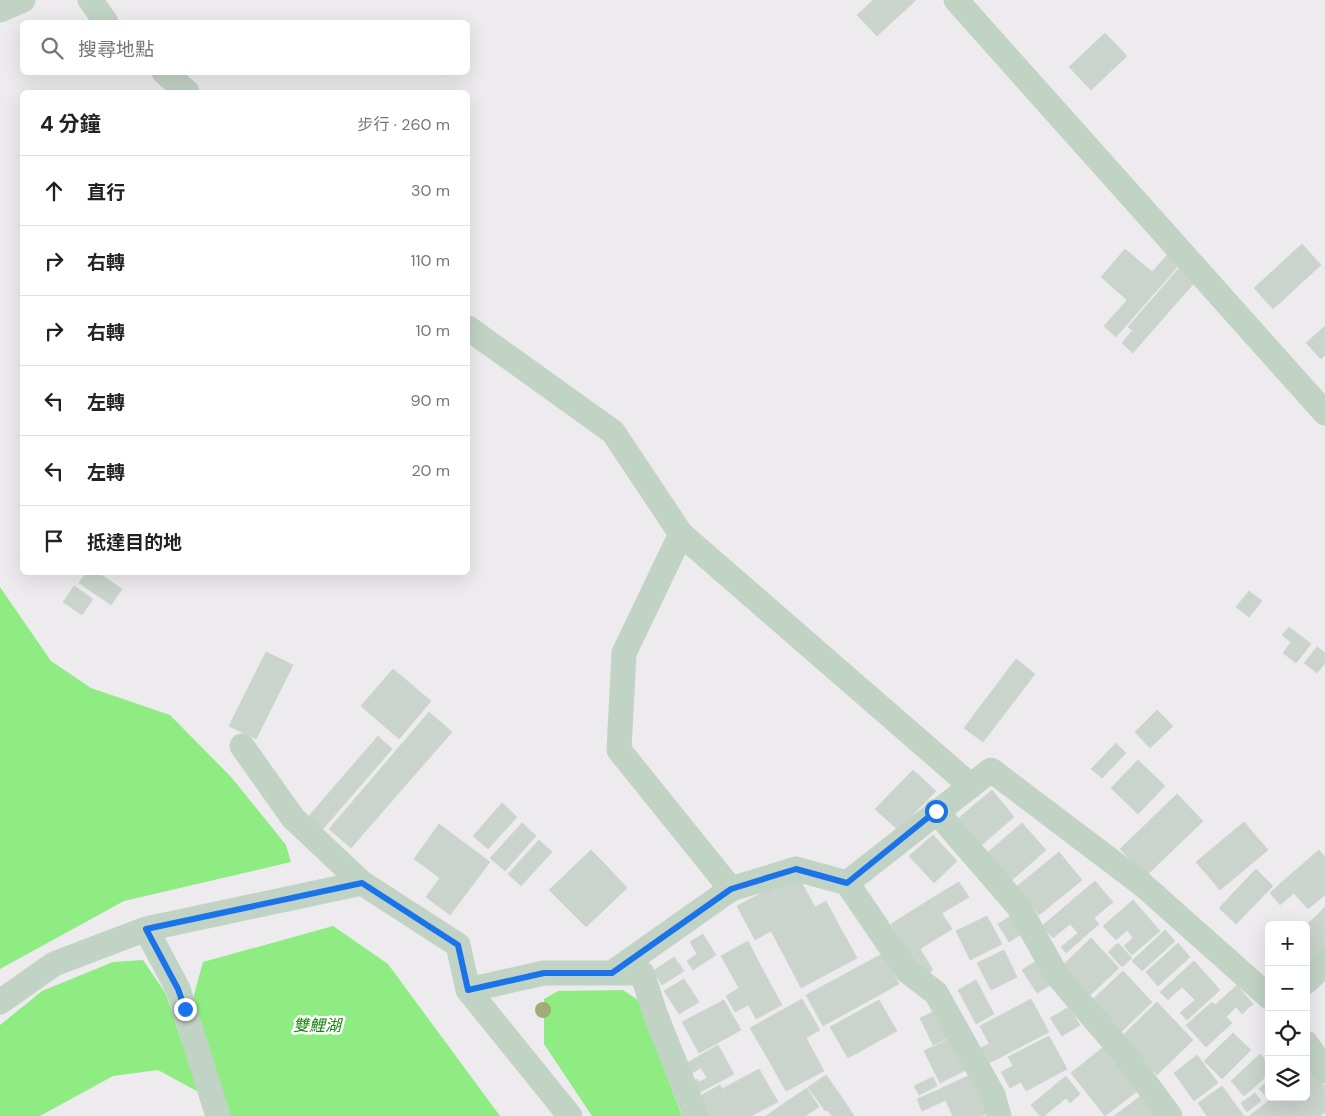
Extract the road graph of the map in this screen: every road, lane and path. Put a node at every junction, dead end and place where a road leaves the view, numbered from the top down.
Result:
1 (23, 0) edge
2 (90, 0) edge
3 (956, 0) edge
4 (0, 10) edge
5 (105, 20) edge
6 (167, 75) edge
7 (185, 90) edge
8 (470, 329) edge
9 (1325, 413) edge
10 (681, 534) junction
11 (242, 746) dead end
12 (971, 786) junction
13 (936, 811) junction
14 (362, 883) junction
15 (847, 883) junction
16 (731, 889) junction
17 (146, 929) junction
18 (1325, 963) edge
19 (612, 973) junction
20 (1310, 978) edge
21 (468, 990) junction
22 (1265, 993) edge
23 (0, 1002) edge
24 (1310, 1048) edge
25 (1325, 1071) edge
26 (218, 1116) edge
27 (570, 1116) edge
28 (696, 1116) edge
29 (999, 1116) edge
30 (1170, 1116) edge

1 - 4 street
2 - 5 street
3 - 9 street
6 - 7 street
8 - 10 street
10 - 12 street
10 - 16 street
11 - 14 street
12 - 13 street
12 - 22 street
13 - 15 street
13 - 30 street
14 - 17 street
14 - 21 street
15 - 16 street
15 - 29 street
16 - 19 street
17 - 23 street
17 - 26 street
18 - 20 street
19 - 21 street
19 - 28 street
21 - 27 street
24 - 25 street

